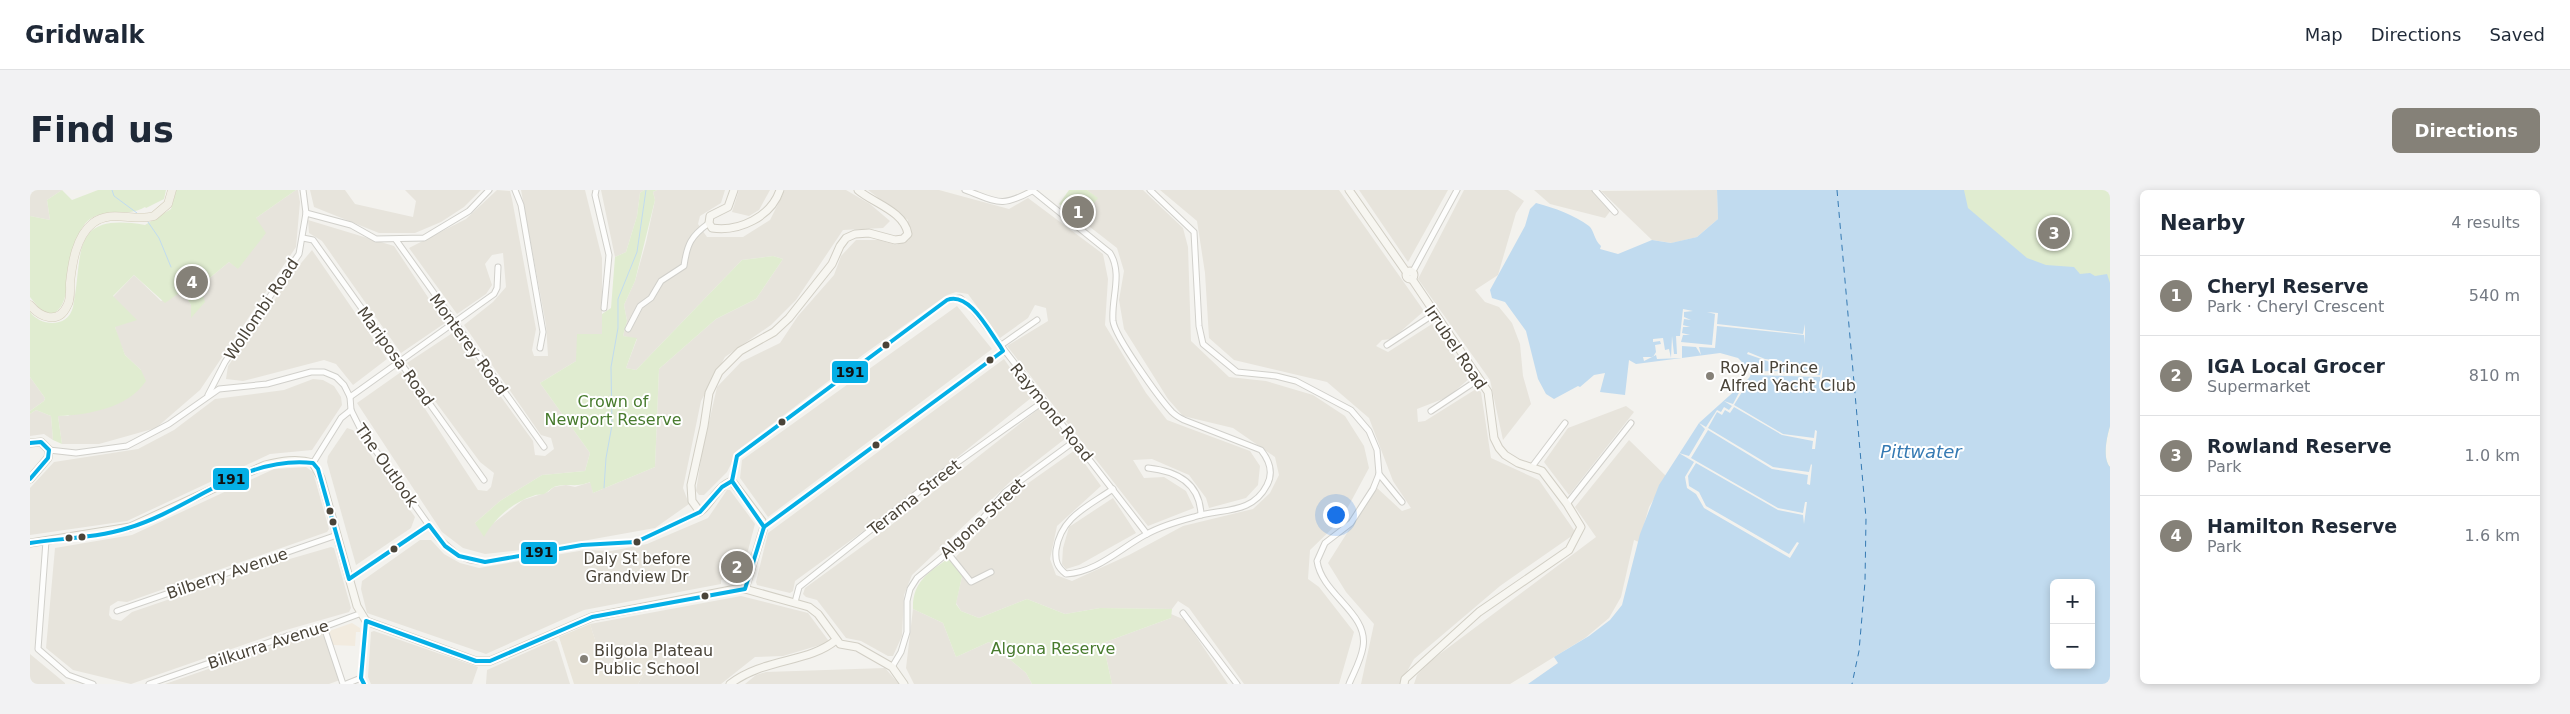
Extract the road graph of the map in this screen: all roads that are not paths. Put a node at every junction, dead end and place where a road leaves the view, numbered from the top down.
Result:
1 (172, 190) edge
2 (303, 190) edge
3 (489, 190) edge
4 (515, 190) edge
5 (596, 190) edge
6 (734, 190) edge
7 (780, 190) edge
8 (858, 190) edge
9 (965, 190) edge
10 (1032, 190) edge
11 (1150, 190) edge
12 (1349, 190) edge
13 (1457, 190) edge
14 (1595, 190) edge
15 (1616, 212) dead end
16 (306, 213) junction
17 (708, 223) junction
18 (303, 238) junction
19 (396, 240) junction
20 (498, 267) dead end
21 (1410, 275) junction
22 (30, 305) edge
23 (604, 308) dead end
24 (1434, 314) junction
25 (1037, 320) dead end
26 (454, 323) junction
27 (628, 329) dead end
28 (1386, 345) dead end
29 (1000, 346) junction
30 (540, 348) dead end
31 (1004, 351) junction
32 (400, 361) junction
33 (1478, 380) junction
34 (207, 395) junction
35 (350, 397) junction
36 (1044, 401) junction
37 (351, 410) junction
38 (1431, 411) dead end
39 (1565, 422) dead end
40 (1631, 423) dead end
41 (1076, 440) junction
42 (30, 443) edge
43 (544, 447) dead end
44 (49, 450) junction
45 (313, 463) junction
46 (1148, 468) dead end
47 (1531, 468) junction
48 (1379, 474) junction
49 (30, 478) edge
50 (484, 480) dead end
51 (732, 481) junction
52 (1113, 489) junction
53 (1402, 502) dead end
54 (1568, 504) junction
55 (700, 512) junction
56 (1201, 515) junction
57 (429, 525) junction
58 (764, 526) junction
59 (1147, 534) junction
60 (337, 535) junction
61 (46, 541) junction
62 (30, 543) edge
63 (947, 552) junction
64 (991, 572) dead end
65 (349, 579) junction
66 (745, 589) junction
67 (795, 602) junction
68 (117, 611) dead end
69 (1183, 613) dead end
70 (360, 614) junction
71 (366, 621) junction
72 (324, 627) junction
73 (30, 637) edge
74 (38, 640) junction
75 (836, 640) junction
76 (892, 667) junction
77 (361, 678) junction
78 (93, 684) edge
79 (149, 684) edge
80 (343, 684) edge
81 (346, 684) edge
82 (364, 684) edge
83 (730, 684) edge
84 (904, 684) edge
85 (1237, 684) edge
86 (1349, 684) edge
87 (1404, 684) edge

1 - 22 main road
2 - 16 street, Wollombi Road
3 - 19 street
4 - 30 street
5 - 23 street
6 - 17 street
7 - 17 street
8 - 55 street
9 - 10 street
10 - 56 street
11 - 48 street
12 - 21 street, Irrubel Road
13 - 21 street
14 - 15 street
16 - 18 street, Wollombi Road
16 - 19 street
17 - 27 street
18 - 32 street, Mariposa Road
18 - 34 street, Wollombi Road
19 - 26 street, Monterey Road
20 - 26 street
21 - 24 street, Irrubel Road
24 - 28 street
24 - 33 street, Irrubel Road
25 - 29 street
26 - 32 street
26 - 43 street, Monterey Road
29 - 31 street, Raymond Road
29 - 51 street, Raymond Road
31 - 36 street, Raymond Road
31 - 58 street
32 - 35 street
32 - 50 street, Mariposa Road
33 - 38 street
33 - 47 street, Irrubel Road
34 - 35 street
34 - 44 street
35 - 37 street, The Outlook
36 - 41 street, Raymond Road
36 - 67 street, Terama Street
37 - 45 street
37 - 57 street, The Outlook
39 - 47 street
40 - 54 street
41 - 52 street, Raymond Road
41 - 63 street, Algona Street
42 - 44 street
44 - 49 street
45 - 60 street
45 - 61 street
46 - 56 street
47 - 54 street, Irrubel Road
48 - 53 street
48 - 86 street
51 - 55 street
51 - 58 street
52 - 59 street, Raymond Road
52 - 59 street
54 - 87 street, Irrubel Road
55 - 57 street, The Outlook
56 - 59 street
57 - 65 street
58 - 66 street
60 - 65 street
60 - 68 street, Bilberry Avenue
61 - 62 street
61 - 74 street
63 - 64 street
63 - 76 street, Algona Street
65 - 70 street
66 - 67 street
66 - 71 street
67 - 75 street
69 - 85 street
70 - 71 street
70 - 72 street, Bilkurra Avenue
71 - 77 street
72 - 79 street, Bilkurra Avenue
72 - 80 street
73 - 74 street
74 - 78 street
75 - 76 street
75 - 83 street
76 - 84 street
77 - 81 street
77 - 82 street

